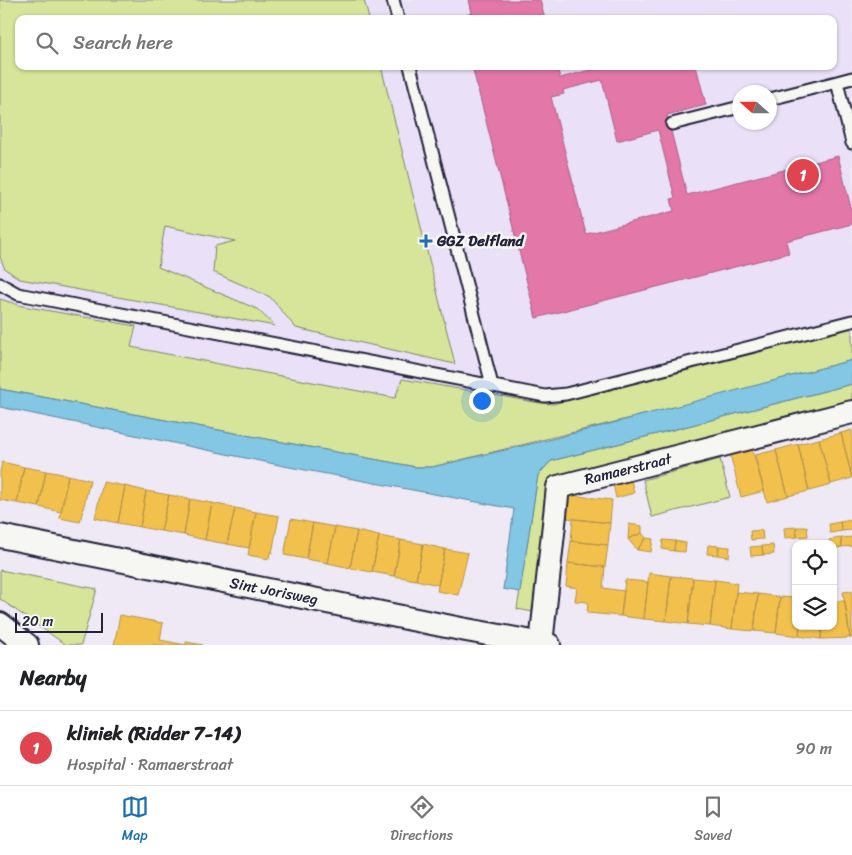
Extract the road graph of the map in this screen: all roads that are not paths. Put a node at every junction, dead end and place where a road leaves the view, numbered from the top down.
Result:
1 (393, 0) edge
2 (397, 15) edge
3 (411, 70) edge
4 (852, 78) edge
5 (837, 82) junction
6 (777, 97) edge
7 (732, 109) edge
8 (672, 124) dead end
9 (852, 143) edge
10 (0, 284) edge
11 (852, 321) edge
12 (492, 385) junction
13 (852, 412) edge
14 (0, 536) edge
15 (0, 624) edge
16 (545, 644) edge
17 (27, 645) edge

1 - 2 lane
3 - 12 lane
4 - 5 lane
5 - 6 lane
5 - 9 lane
7 - 8 lane
10 - 12 lane
11 - 12 lane
13 - 16 street, Ramaerstraat
14 - 16 street, Sint Jorisweg
15 - 17 street

